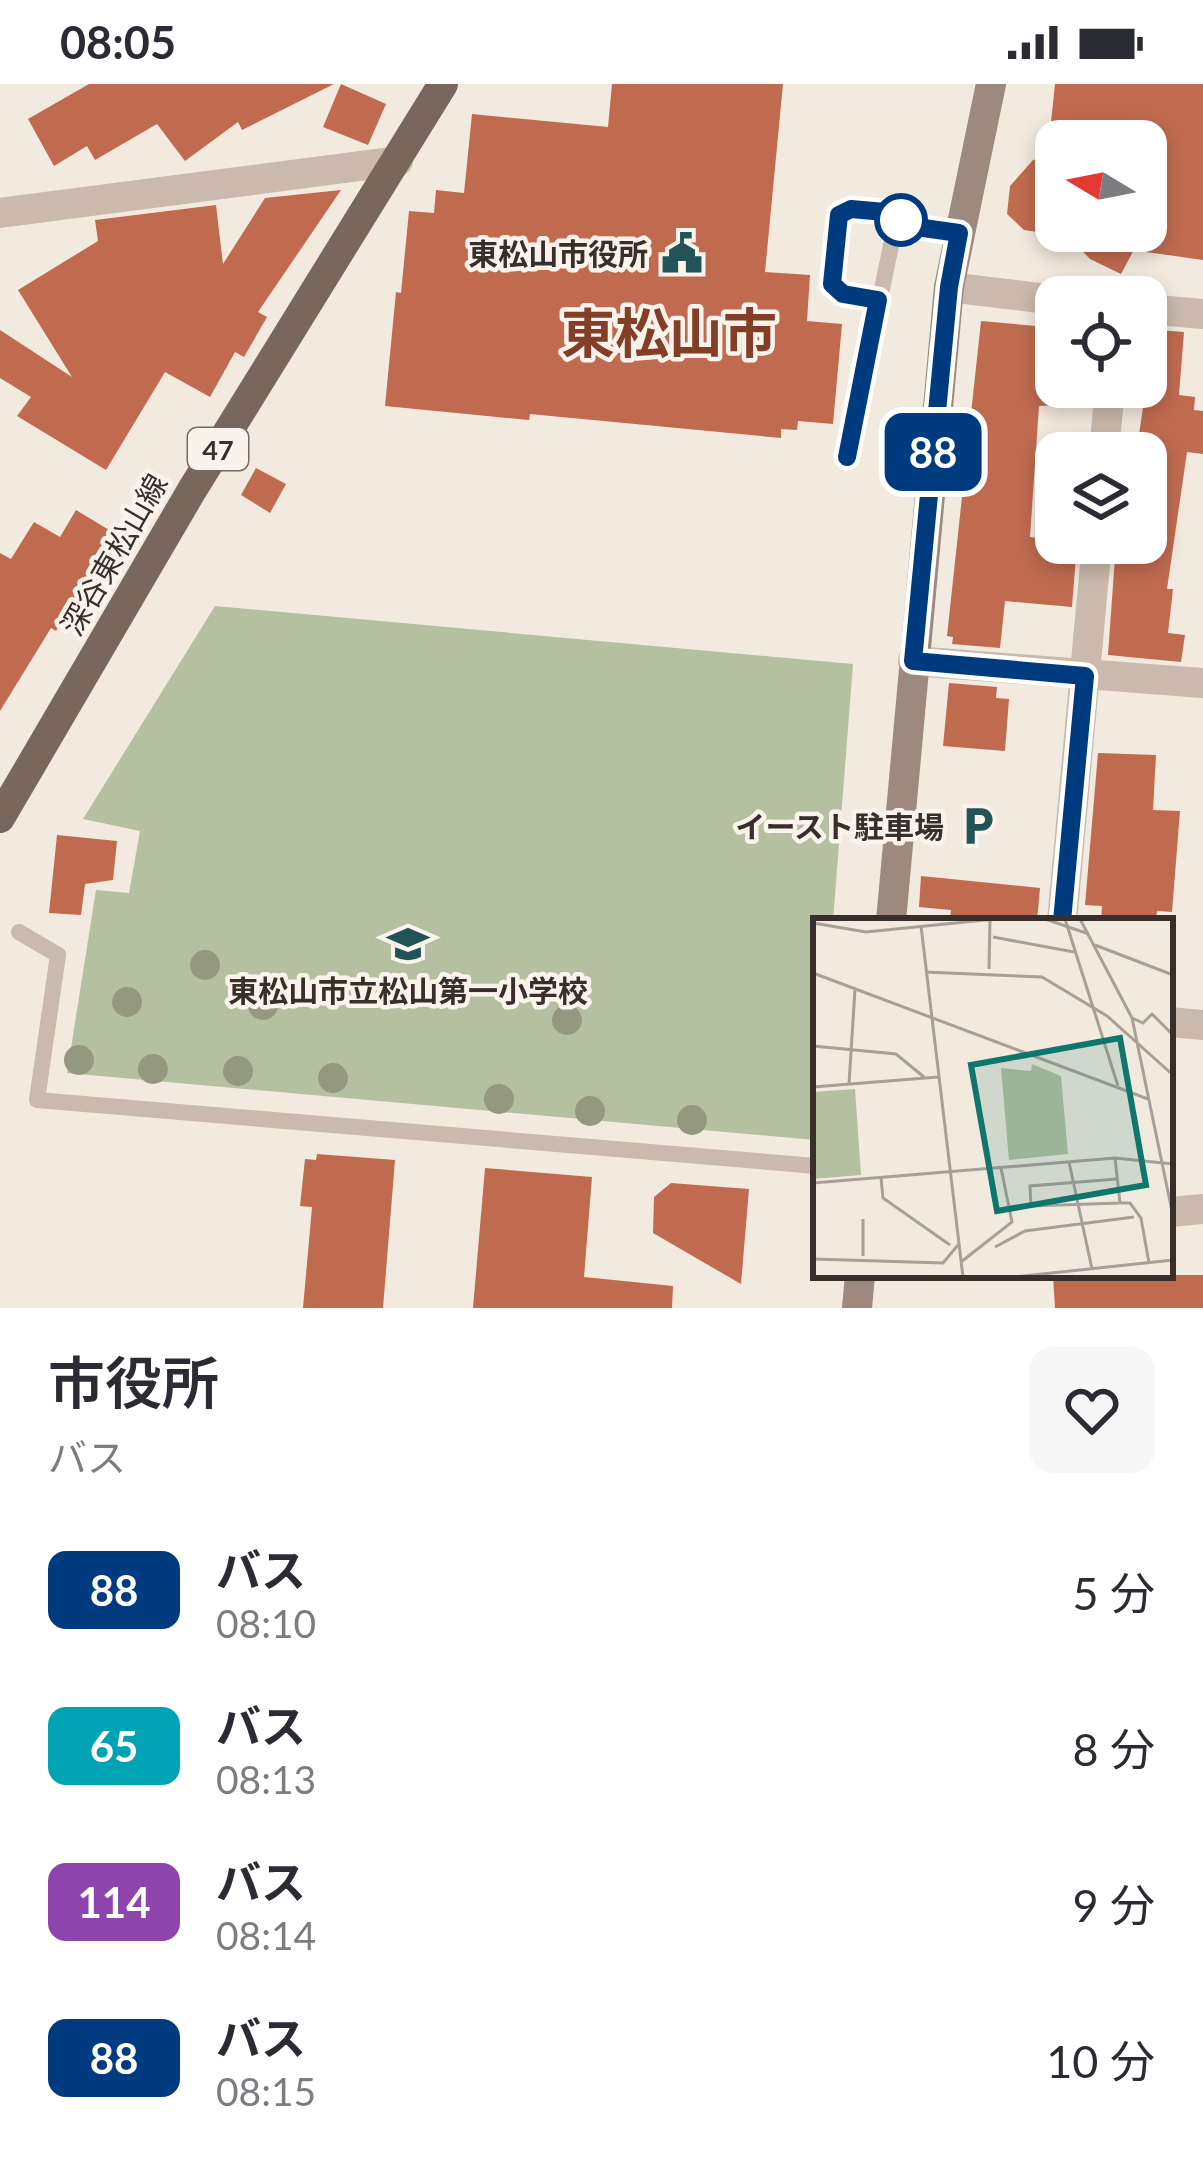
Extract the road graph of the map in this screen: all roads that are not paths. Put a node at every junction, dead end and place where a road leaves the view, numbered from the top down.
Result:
1 (442, 84) edge
2 (992, 84) edge
3 (398, 161) junction
4 (0, 213) edge
5 (909, 226) junction
6 (959, 233) junction
7 (949, 287) junction
8 (1035, 297) edge
9 (878, 300) junction
10 (1167, 311) edge
11 (1203, 314) edge
12 (847, 457) dead end
13 (1094, 564) edge
14 (913, 661) junction
15 (1085, 676) junction
16 (1203, 682) edge
17 (0, 818) edge
18 (890, 918) edge
19 (1062, 918) edge
20 (19, 932) dead end
21 (1173, 1022) edge
22 (1203, 1025) edge
23 (813, 1166) edge
24 (1203, 1209) edge
25 (1173, 1212) edge
26 (860, 1278) edge
27 (857, 1308) edge

1 - 3 main road, 深谷東松山線 / 47
2 - 6 street
3 - 4 street
3 - 17 main road, 深谷東松山線 / 47
5 - 6 lane
5 - 9 lane
5 - 9 lane
6 - 7 street
7 - 8 street
7 - 14 street
9 - 12 lane
10 - 11 street
13 - 15 street
14 - 15 street
14 - 18 street
15 - 16 street
15 - 19 street
20 - 23 lane
21 - 22 street
24 - 25 street
26 - 27 street

